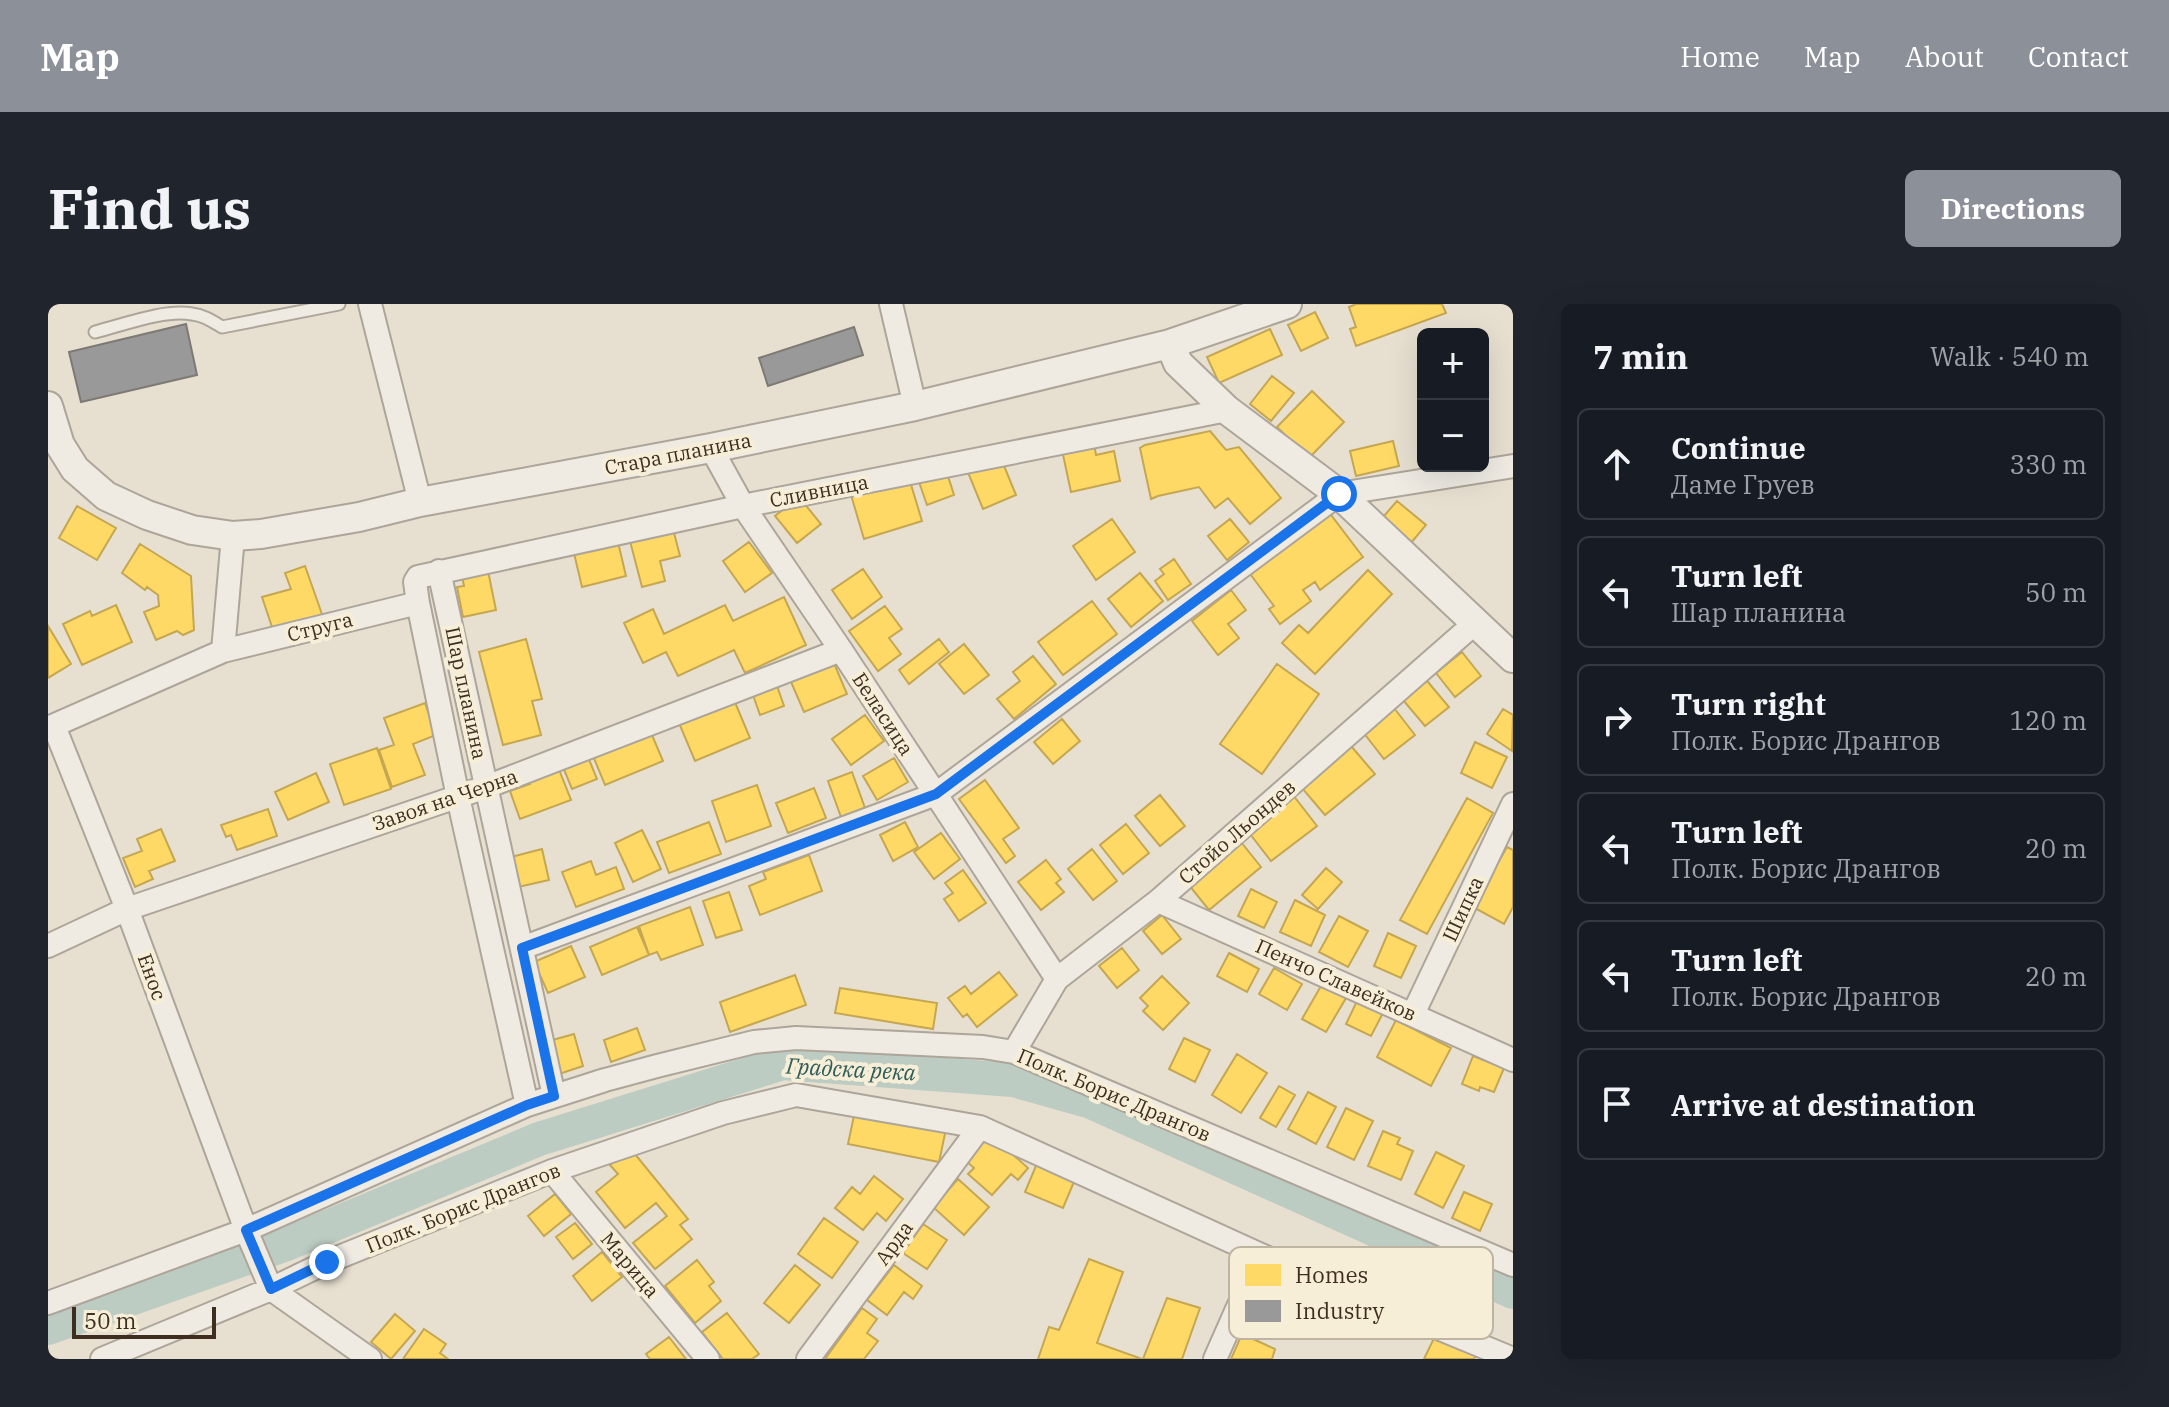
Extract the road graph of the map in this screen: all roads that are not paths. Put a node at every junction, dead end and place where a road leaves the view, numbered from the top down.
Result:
1 (339, 304) edge
2 (370, 304) edge
3 (891, 304) edge
4 (1286, 304) edge
5 (95, 332) dead end
6 (1170, 344) junction
7 (48, 406) edge
8 (915, 406) junction
9 (1227, 410) junction
10 (711, 448) junction
11 (61, 456) edge
12 (1513, 466) edge
13 (1339, 494) junction
14 (420, 502) junction
15 (743, 506) junction
16 (233, 536) junction
17 (439, 571) junction
18 (416, 592) junction
19 (1475, 623) junction
20 (841, 650) junction
21 (223, 651) junction
22 (1513, 658) edge
23 (51, 727) edge
24 (486, 787) junction
25 (936, 794) junction
26 (458, 797) junction
27 (1513, 804) edge
28 (1158, 901) junction
29 (127, 909) junction
30 (48, 946) edge
31 (522, 948) junction
32 (1057, 979) junction
33 (1413, 1014) junction
34 (1014, 1052) junction
35 (1513, 1060) edge
36 (554, 1096) junction
37 (527, 1105) junction
38 (980, 1127) junction
39 (552, 1171) junction
40 (246, 1230) junction
41 (1243, 1247) edge
42 (1471, 1247) edge
43 (1493, 1256) edge
44 (1513, 1265) edge
45 (271, 1289) junction
46 (48, 1303) edge
47 (1229, 1327) edge
48 (1465, 1339) edge
49 (102, 1359) edge
50 (370, 1359) edge
51 (708, 1359) edge
52 (808, 1359) edge
53 (1215, 1359) edge
54 (1513, 1359) edge

1 - 5 lane
2 - 14 street
3 - 8 street
4 - 6 street, Стара планина
6 - 8 street, Стара планина
6 - 9 street
7 - 11 street
8 - 10 street, Стара планина
9 - 13 street
9 - 15 street, Сливница
10 - 14 street, Стара планина
10 - 15 street, Беласица
11 - 16 street, Стара планина
12 - 13 street
13 - 19 street
13 - 25 street
14 - 16 street, Стара планина
15 - 17 street, Сливница
15 - 20 street, Беласица
16 - 21 street
17 - 18 street, Сливница
17 - 24 street, Шар планина
18 - 21 street, Струга
18 - 26 street, Шар планина
19 - 22 street
19 - 28 street, Стойо Льондев
20 - 24 street, Завоя на Черна
20 - 25 street, Беласица
21 - 23 street, Струга
23 - 29 street, Енос
24 - 26 street, Завоя на Черна
24 - 31 street, Шар планина
25 - 31 street
25 - 32 street, Беласица
26 - 29 street, Завоя на Черна
26 - 37 street, Шар планина
27 - 33 street, Шипка
28 - 32 street, Стойо Льондев
28 - 33 street, Пенчо Славейков
29 - 30 street, Завоя на Черна
29 - 40 street, Енос
31 - 36 street, Шар планина
32 - 34 street, Стойо Льондев
33 - 35 street, Пенчо Славейков
34 - 36 street, Полк. Борис Дрангов
34 - 42 street, Полк. Борис Дрангов
36 - 37 street, Полк. Борис Дрангов
37 - 40 street, Полк. Борис Дрангов
38 - 39 street, Полк. Борис Дрангов
38 - 41 street, Полк. Борис Дрангов
38 - 52 street, Арда
39 - 45 street, Полк. Борис Дрангов
39 - 51 street, Марица
40 - 45 street
40 - 46 street, Полк. Борис Дрангов
43 - 44 street, Полк. Борис Дрангов
45 - 49 street, Полк. Борис Дрангов
45 - 50 street
47 - 53 street
48 - 54 street, Полк. Борис Дрангов

